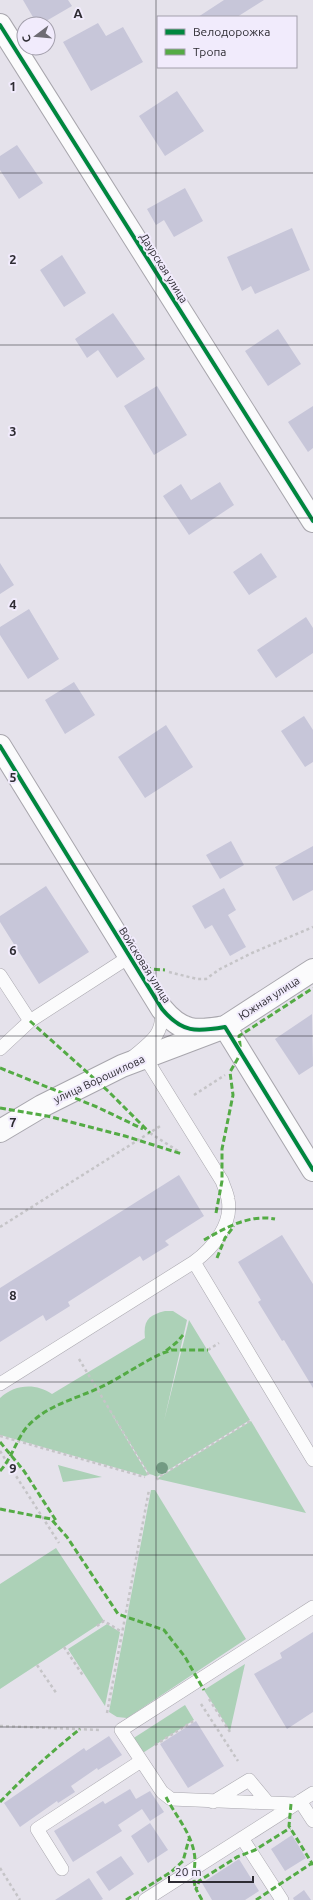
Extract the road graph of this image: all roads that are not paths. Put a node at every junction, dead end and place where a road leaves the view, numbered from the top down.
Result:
1 (0, 25) edge
2 (313, 521) edge
3 (0, 746) edge
4 (129, 957) junction
5 (313, 970) edge
6 (0, 975) edge
7 (162, 1009) junction
8 (30, 1021) junction
9 (225, 1027) junction
10 (0, 1049) edge
11 (145, 1057) junction
12 (122, 1066) junction
13 (2, 1125) edge
14 (313, 1170) edge
15 (194, 1262) junction
16 (0, 1384) edge
17 (313, 1460) edge
18 (313, 1607) edge
19 (140, 1759) junction
20 (313, 1793) edge
21 (213, 1802) junction
22 (298, 1802) junction
23 (268, 1803) junction
24 (313, 1821) edge
25 (242, 1838) junction
26 (62, 1869) dead end
27 (145, 1900) edge
28 (282, 1900) edge

1 - 2 street, Даурская улица
3 - 4 street, Войсковая улица
4 - 7 street, Войсковая улица
4 - 8 lane
5 - 9 street, Южная улица
6 - 8 lane
7 - 9 street, Войсковая улица
7 - 12 lane
8 - 10 lane
9 - 11 street, улица Ворошилова
9 - 14 street
11 - 12 street, улица Ворошилова
11 - 15 lane
12 - 13 street, улица Ворошилова
15 - 16 lane
15 - 17 lane
18 - 19 lane
19 - 21 lane
19 - 26 lane
20 - 22 lane
21 - 23 lane
21 - 23 lane
22 - 23 lane
22 - 24 lane
22 - 25 lane
25 - 27 lane
25 - 28 lane

